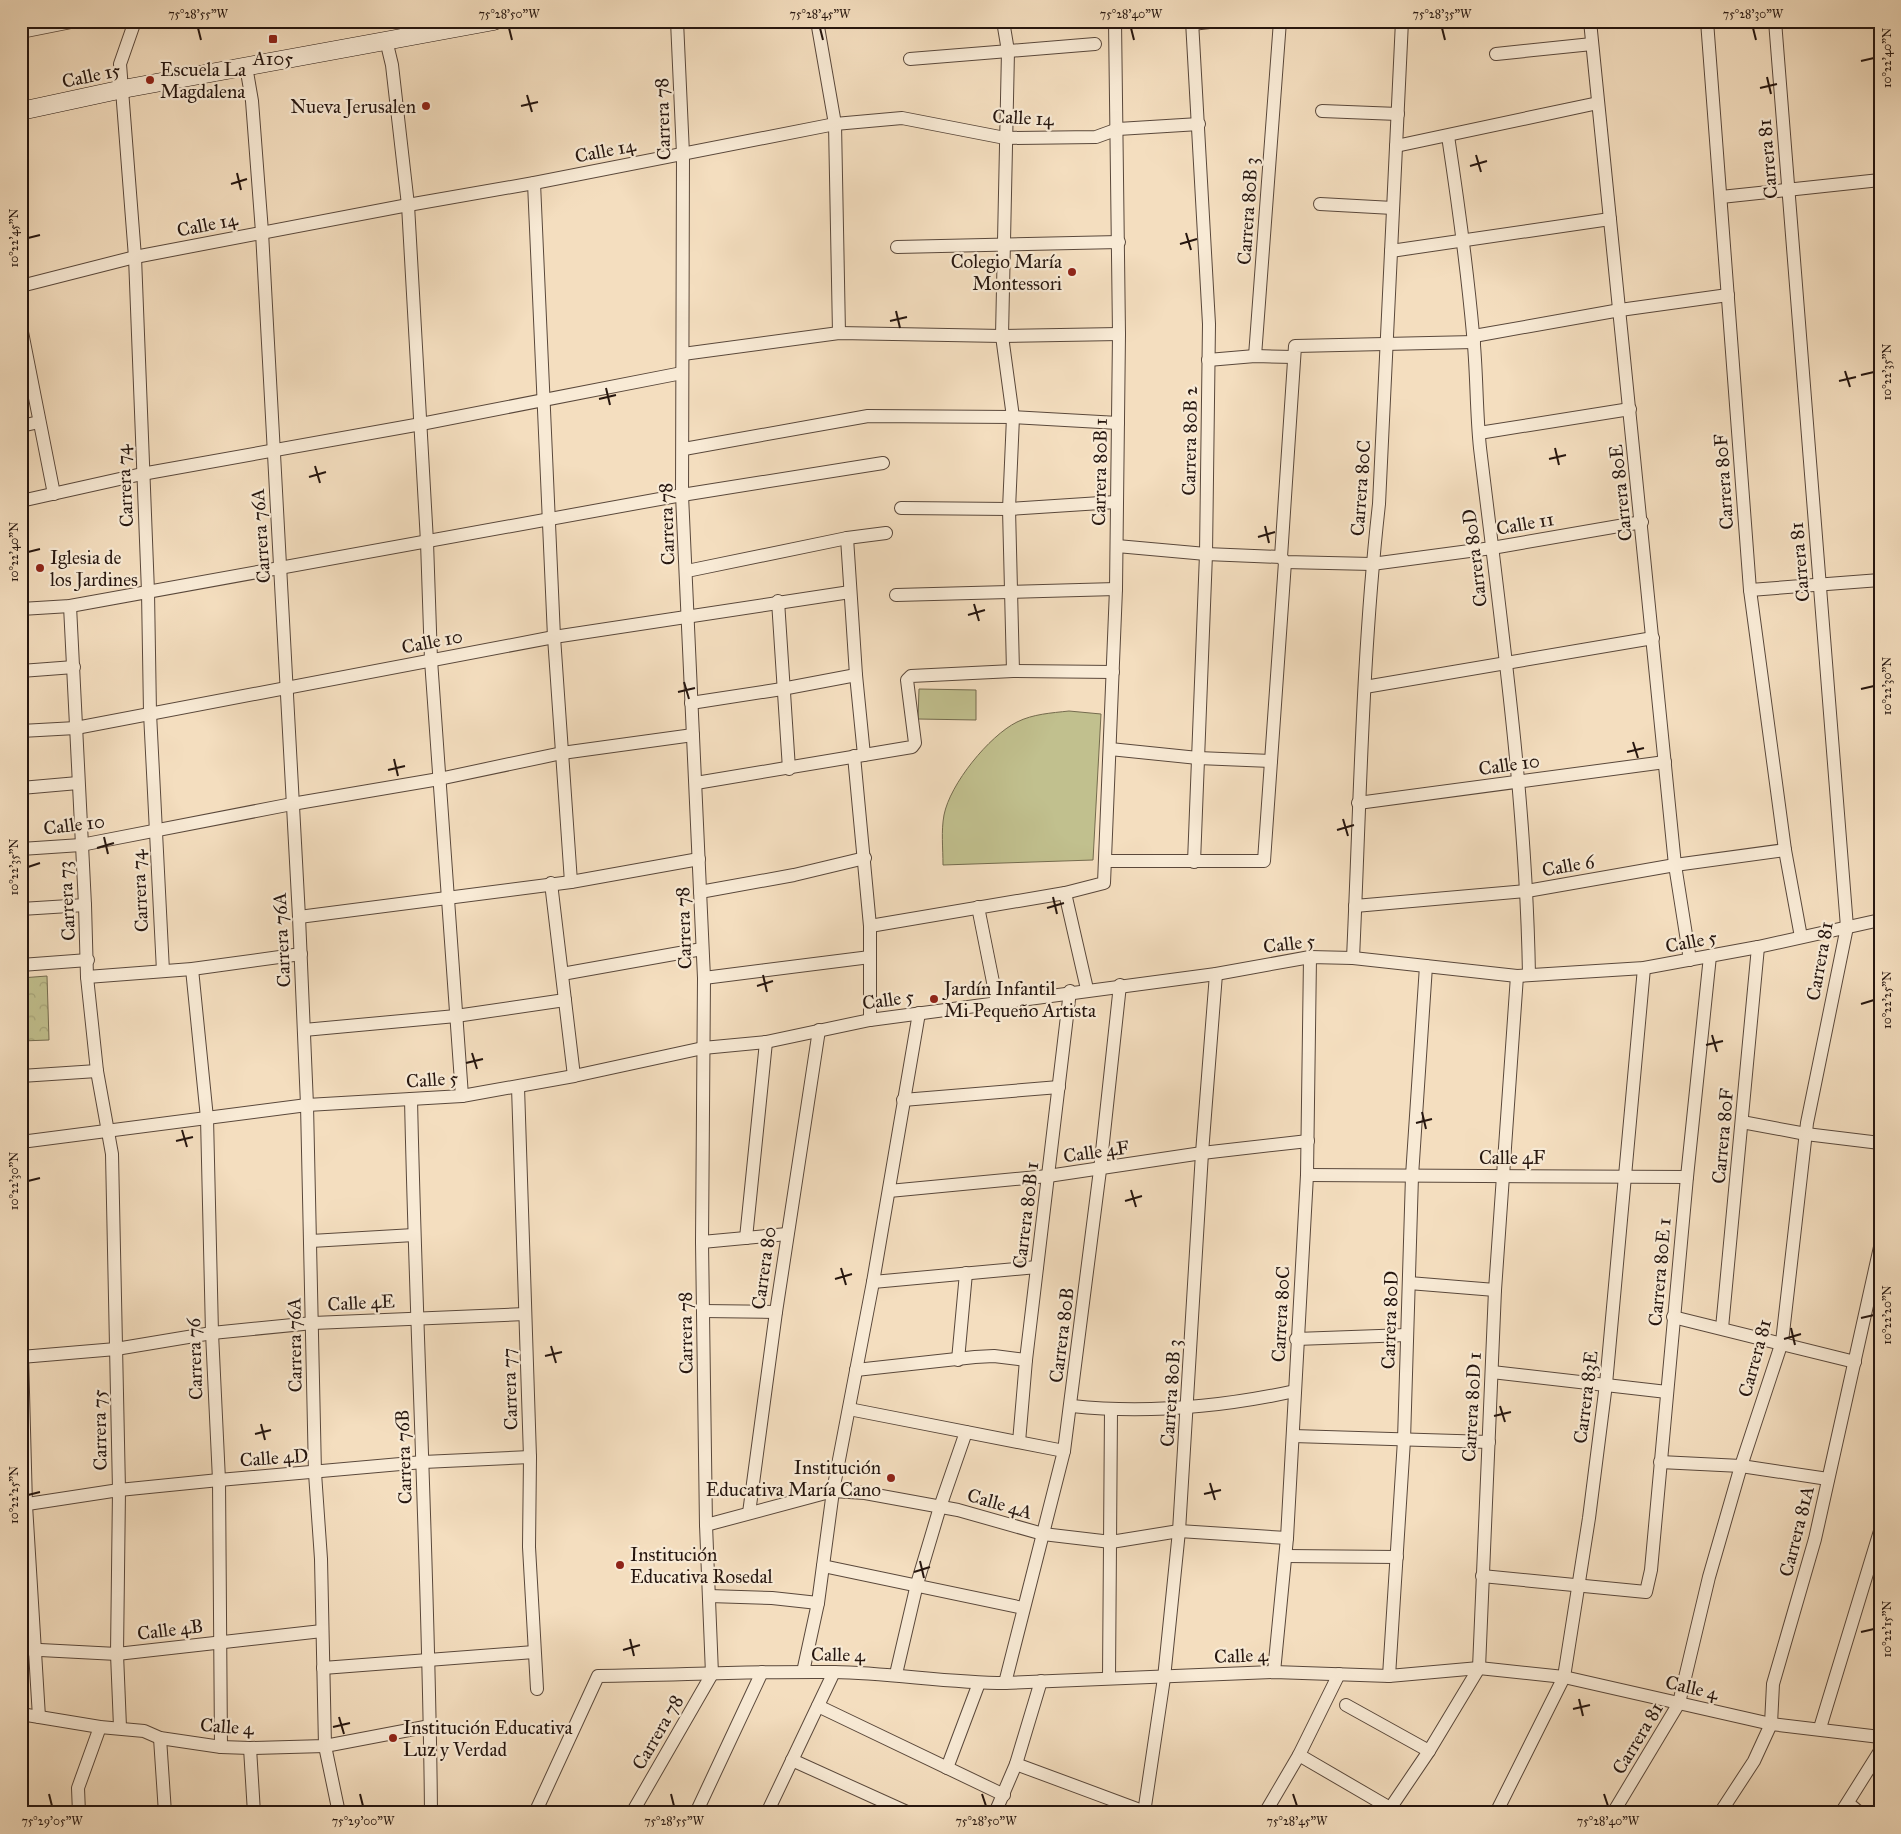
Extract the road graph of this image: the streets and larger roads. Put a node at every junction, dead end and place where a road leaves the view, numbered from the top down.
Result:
1 (76, 21) edge
2 (134, 21) edge
3 (494, 21) edge
4 (677, 21) edge
5 (817, 21) edge
6 (1003, 21) edge
7 (1115, 21) edge
8 (1218, 21) edge
9 (1280, 21) edge
10 (1402, 21) edge
11 (1590, 21) edge
12 (1707, 21) edge
13 (1775, 21) edge
14 (1192, 23) edge
15 (21, 32) edge
16 (386, 40) junction
17 (1095, 44) dead end
18 (1592, 44) junction
19 (1008, 51) junction
20 (1496, 54) dead end
21 (910, 59) dead end
22 (246, 66) junction
23 (123, 89) junction
24 (1598, 103) junction
25 (21, 111) edge
26 (1322, 111) dead end
27 (1398, 114) junction
28 (835, 124) junction
29 (1199, 124) junction
30 (1118, 129) junction
31 (1448, 136) junction
32 (1004, 138) junction
33 (1396, 146) junction
34 (683, 154) junction
35 (1880, 180) edge
36 (534, 183) junction
37 (1788, 190) junction
38 (1721, 197) junction
39 (408, 204) junction
40 (1320, 204) dead end
41 (1393, 208) junction
42 (1610, 219) junction
43 (262, 232) junction
44 (1464, 240) junction
45 (1118, 242) junction
46 (1003, 245) junction
47 (897, 247) dead end
48 (1391, 251) junction
49 (134, 257) junction
50 (21, 286) edge
51 (1728, 296) junction
52 (1620, 310) junction
53 (21, 327) edge
54 (839, 333) junction
55 (1119, 334) junction
56 (1002, 336) junction
57 (1474, 339) junction
58 (1387, 343) junction
59 (1295, 351) junction
60 (683, 354) junction
61 (1255, 356) junction
62 (24, 357) edge
63 (1208, 360) junction
64 (682, 373) junction
65 (544, 398) junction
66 (1630, 409) junction
67 (1013, 417) junction
68 (39, 422) junction
69 (1118, 423) junction
70 (421, 424) junction
71 (21, 426) edge
72 (1479, 433) junction
73 (273, 448) junction
74 (684, 449) junction
75 (883, 463) dead end
76 (142, 474) junction
77 (54, 494) junction
78 (682, 495) junction
79 (21, 501) edge
80 (1116, 502) junction
81 (901, 508) dead end
82 (1009, 509) junction
83 (550, 519) junction
84 (1642, 522) junction
85 (886, 533) dead end
86 (847, 538) junction
87 (427, 542) junction
88 (1117, 546) junction
89 (1492, 548) junction
90 (1206, 554) junction
91 (1283, 559) junction
92 (1372, 564) junction
93 (282, 567) junction
94 (687, 571) junction
95 (1880, 580) edge
96 (1820, 585) junction
97 (1116, 589) junction
98 (1750, 590) junction
99 (1010, 591) junction
100 (148, 592) junction
101 (850, 592) junction
102 (896, 595) dead end
103 (778, 602) junction
104 (70, 606) junction
105 (21, 610) edge
106 (689, 616) junction
107 (554, 636) junction
108 (1653, 638) junction
109 (431, 660) junction
110 (1506, 662) junction
111 (74, 667) junction
112 (1012, 670) junction
113 (21, 671) edge
114 (1113, 672) junction
115 (856, 675) junction
116 (1366, 687) junction
117 (286, 688) junction
118 (782, 690) junction
119 (692, 703) junction
120 (150, 713) junction
121 (76, 728) junction
122 (21, 731) edge
123 (693, 735) junction
124 (1110, 749) junction
125 (562, 752) junction
126 (859, 756) junction
127 (1198, 758) junction
128 (1271, 761) junction
129 (1665, 762) junction
130 (789, 769) junction
131 (439, 779) junction
132 (1518, 782) junction
133 (78, 783) junction
134 (696, 783) junction
135 (21, 788) edge
136 (1358, 803) junction
137 (292, 804) junction
138 (154, 830) junction
139 (81, 845) junction
140 (21, 849) edge
141 (1785, 850) junction
142 (865, 858) junction
143 (699, 859) junction
144 (1105, 861) junction
145 (1194, 862) junction
146 (1676, 865) junction
147 (571, 882) junction
148 (551, 884) junction
149 (1527, 890) junction
150 (700, 892) junction
151 (1064, 893) junction
152 (448, 897) junction
153 (85, 905) junction
154 (1355, 906) junction
155 (978, 907) junction
156 (21, 909) edge
157 (300, 917) junction
158 (1880, 920) edge
159 (870, 926) junction
160 (1847, 927) junction
161 (1802, 937) junction
162 (1758, 947) junction
163 (702, 949) junction
164 (301, 954) junction
165 (1710, 956) junction
166 (870, 957) junction
167 (1310, 957) junction
168 (1353, 958) junction
169 (88, 960) junction
170 (1690, 960) junction
171 (21, 965) edge
172 (1426, 966) junction
173 (1644, 968) junction
174 (192, 969) junction
175 (163, 971) junction
176 (562, 974) junction
177 (1216, 974) junction
178 (1523, 976) junction
179 (86, 977) junction
180 (704, 978) junction
181 (1120, 985) junction
182 (1086, 989) junction
183 (1070, 992) junction
184 (565, 1000) junction
185 (996, 1002) junction
186 (919, 1013) junction
187 (456, 1016) junction
188 (870, 1020) junction
189 (304, 1030) junction
190 (819, 1030) junction
191 (766, 1042) junction
192 (703, 1048) junction
193 (97, 1071) junction
194 (21, 1076) edge
195 (574, 1076) junction
196 (518, 1087) junction
197 (1059, 1087) junction
198 (462, 1096) junction
199 (411, 1099) junction
200 (903, 1100) junction
201 (308, 1105) junction
202 (208, 1118) junction
203 (1742, 1122) junction
204 (108, 1132) junction
205 (1806, 1134) junction
206 (1308, 1141) junction
207 (21, 1142) edge
208 (1880, 1142) edge
209 (1202, 1153) junction
210 (1100, 1170) junction
211 (1504, 1175) junction
212 (1048, 1176) junction
213 (1307, 1176) junction
214 (1412, 1176) junction
215 (1624, 1176) junction
216 (1687, 1177) junction
217 (889, 1190) junction
218 (787, 1234) junction
219 (414, 1235) junction
220 (746, 1238) junction
221 (311, 1241) junction
222 (702, 1242) junction
223 (1880, 1246) edge
224 (1037, 1267) junction
225 (966, 1273) junction
226 (874, 1282) junction
227 (1409, 1284) junction
228 (1495, 1290) junction
229 (703, 1311) junction
230 (776, 1312) junction
231 (525, 1314) junction
232 (21, 1317) edge
233 (1673, 1317) junction
234 (416, 1318) junction
235 (313, 1323) junction
236 (1722, 1328) junction
237 (212, 1333) junction
238 (1407, 1335) junction
239 (1296, 1340) junction
240 (1782, 1342) junction
241 (116, 1349) junction
242 (22, 1357) edge
243 (958, 1360) junction
244 (1026, 1360) junction
245 (1855, 1362) junction
246 (856, 1370) junction
247 (1492, 1372) junction
248 (1606, 1384) junction
249 (1295, 1391) junction
250 (1666, 1392) junction
251 (1072, 1406) junction
252 (1188, 1408) junction
253 (849, 1409) junction
254 (1111, 1410) junction
255 (966, 1432) junction
256 (1294, 1436) junction
257 (1404, 1440) junction
258 (1019, 1442) junction
259 (1488, 1442) junction
260 (1064, 1452) junction
261 (530, 1457) junction
262 (423, 1462) junction
263 (1660, 1462) junction
264 (1741, 1466) junction
265 (314, 1473) junction
266 (1828, 1479) junction
267 (218, 1480) junction
268 (119, 1490) junction
269 (833, 1490) junction
270 (24, 1505) edge
271 (940, 1507) junction
272 (748, 1513) junction
273 (706, 1525) junction
274 (1179, 1531) junction
275 (1880, 1531) edge
276 (1043, 1534) junction
277 (1287, 1538) junction
278 (1111, 1542) junction
279 (1286, 1556) junction
280 (1397, 1557) junction
281 (1875, 1559) edge
282 (824, 1566) junction
283 (1482, 1576) junction
284 (917, 1584) junction
285 (1578, 1587) junction
286 (709, 1596) junction
287 (818, 1603) junction
288 (1023, 1608) junction
289 (322, 1631) junction
290 (219, 1642) junction
291 (21, 1649) edge
292 (36, 1650) junction
293 (534, 1652) junction
294 (117, 1654) junction
295 (428, 1660) junction
296 (323, 1668) junction
297 (1479, 1668) junction
298 (762, 1672) junction
299 (803, 1672) junction
300 (834, 1672) junction
301 (1274, 1672) junction
302 (712, 1674) junction
303 (896, 1674) junction
304 (1339, 1674) junction
305 (1389, 1676) junction
306 (1564, 1677) junction
307 (1109, 1678) junction
308 (1164, 1678) junction
309 (1041, 1682) junction
310 (979, 1683) junction
311 (1005, 1683) junction
312 (537, 1689) dead end
313 (1679, 1703) junction
314 (1346, 1705) dead end
315 (818, 1706) junction
316 (21, 1714) edge
317 (38, 1717) junction
318 (1771, 1724) junction
319 (430, 1726) junction
320 (100, 1727) junction
321 (120, 1727) junction
322 (1820, 1728) junction
323 (1880, 1737) edge
324 (160, 1738) junction
325 (325, 1746) junction
326 (220, 1747) junction
327 (250, 1748) junction
328 (1429, 1751) junction
329 (1880, 1751) edge
330 (1298, 1755) junction
331 (792, 1760) junction
332 (1016, 1764) junction
333 (947, 1768) junction
334 (1004, 1795) junction
335 (1844, 1808) edge
336 (1388, 1810) edge
337 (636, 1811) edge
338 (1146, 1812) edge
339 (79, 1813) edge
340 (166, 1813) edge
341 (254, 1813) edge
342 (339, 1813) edge
343 (431, 1813) edge
344 (535, 1813) edge
345 (696, 1813) edge
346 (767, 1813) edge
347 (909, 1813) edge
348 (995, 1813) edge
349 (1265, 1813) edge
350 (1496, 1813) edge
351 (1613, 1813) edge
352 (1720, 1813) edge
353 (1860, 1813) edge

1 - 15 street
2 - 23 street, Carrera 74
3 - 16 street, Calle 15
4 - 34 street, Carrera 78
5 - 28 street
6 - 19 street
7 - 30 street, Carrera 80B 1
8 - 14 street
9 - 61 street, Carrera 80B 3
10 - 27 street, Carrera 80C
11 - 18 street, Carrera 80E
12 - 38 street, Carrera 80F
13 - 37 street, Carrera 81
14 - 29 street, Carrera 80B 2
16 - 22 street, Calle 15
16 - 39 street
17 - 19 street
18 - 20 street
18 - 24 street, Carrera 80E
19 - 21 street
19 - 32 street
22 - 23 street, Calle 15
22 - 43 street, Carrera 76A
23 - 25 street, Calle 15
23 - 49 street, Carrera 74
24 - 31 street
24 - 42 street, Carrera 80E
26 - 27 street
27 - 33 street, Carrera 80C
28 - 32 street, Calle 14
28 - 34 street, Calle 14
28 - 54 street
29 - 30 street, Calle 14
29 - 63 street, Carrera 80B 2
30 - 32 street, Calle 14
30 - 45 street, Carrera 80B 1
31 - 33 street
31 - 44 street, Carrera 80D
32 - 46 street
33 - 41 street, Carrera 80C
34 - 36 street, Calle 14
34 - 60 street, Carrera 78
35 - 37 street
36 - 39 street, Calle 14
36 - 65 street
37 - 38 street
37 - 96 street, Carrera 81
38 - 51 street, Carrera 80F
39 - 43 street, Calle 14
39 - 70 street
40 - 41 street
41 - 48 street, Carrera 80C
42 - 44 street
42 - 52 street, Carrera 80E
43 - 49 street, Calle 14
43 - 73 street, Carrera 76A
44 - 48 street
44 - 57 street, Carrera 80D
45 - 46 street
45 - 55 street, Carrera 80B 1
46 - 47 street
46 - 56 street
48 - 58 street, Carrera 80C
49 - 50 street, Calle 14
49 - 76 street, Carrera 74
51 - 52 street
51 - 98 street, Carrera 80F
52 - 57 street
52 - 66 street, Carrera 80E
53 - 62 street
54 - 56 street
54 - 60 street
55 - 56 street
55 - 69 street, Carrera 80B 1
56 - 67 street
57 - 58 street
57 - 72 street, Carrera 80D
58 - 59 street
58 - 92 street, Carrera 80C
59 - 61 street
59 - 91 street
60 - 64 street, Carrera 78
61 - 63 street
62 - 68 street
63 - 90 street, Carrera 80B 2
64 - 65 street
64 - 74 street, Carrera 78
65 - 70 street
65 - 83 street
66 - 72 street
66 - 84 street, Carrera 80E
67 - 69 street
67 - 74 street
67 - 82 street
68 - 71 street
68 - 77 street
69 - 80 street, Carrera 80B 1
70 - 73 street
70 - 87 street
72 - 89 street, Carrera 80D
73 - 76 street
73 - 93 street, Carrera 76A
74 - 78 street, Carrera 78
75 - 78 street
76 - 77 street
76 - 100 street, Carrera 74
77 - 79 street
78 - 83 street
78 - 94 street, Carrera 78
80 - 82 street
80 - 88 street, Carrera 80B 1
81 - 82 street
82 - 99 street
83 - 87 street
83 - 107 street
84 - 89 street, Calle 11
84 - 108 street, Carrera 80E
85 - 86 street
86 - 94 street
86 - 101 street
87 - 93 street
87 - 109 street
88 - 90 street, Calle 11
88 - 97 street, Carrera 80B 1
89 - 92 street, Calle 11
89 - 110 street, Carrera 80D
90 - 91 street, Calle 11
90 - 127 street, Carrera 80B 2
91 - 92 street, Calle 11
91 - 128 street
92 - 116 street, Carrera 80C
93 - 100 street
93 - 117 street, Carrera 76A
94 - 106 street, Carrera 78
95 - 96 street
96 - 98 street
96 - 160 street, Carrera 81
97 - 99 street
97 - 114 street, Carrera 80B 1
98 - 141 street, Carrera 80F
99 - 102 street
99 - 112 street
100 - 104 street
100 - 120 street, Carrera 74
101 - 103 street, Calle 10
101 - 115 street
103 - 106 street, Calle 10
103 - 118 street
104 - 105 street
104 - 111 street, Carrera 73
106 - 107 street, Calle 10
106 - 119 street, Carrera 78
107 - 109 street, Calle 10
107 - 125 street
108 - 110 street
108 - 129 street, Carrera 80E
109 - 117 street, Calle 10
109 - 131 street
110 - 116 street
110 - 132 street, Carrera 80D
111 - 113 street
111 - 121 street, Carrera 73
112 - 114 street
112 - 126 street
114 - 124 street, Carrera 80B 1
115 - 118 street
115 - 126 street
116 - 136 street, Carrera 80C
117 - 120 street, Calle 10
117 - 137 street, Carrera 76A
118 - 119 street
118 - 130 street
119 - 123 street, Carrera 78
120 - 121 street, Calle 10
120 - 138 street, Carrera 74
121 - 122 street, Calle 10
121 - 133 street, Carrera 73
123 - 125 street, Calle 10
123 - 134 street, Carrera 78
124 - 127 street
124 - 144 street, Carrera 80B 1
125 - 131 street, Calle 10
125 - 147 street
126 - 130 street
126 - 142 street
127 - 128 street
127 - 145 street, Carrera 80B 2
128 - 145 street
129 - 132 street, Calle 10
129 - 146 street, Carrera 80E
130 - 134 street
131 - 137 street, Calle 10
131 - 152 street
132 - 136 street, Calle 10
132 - 149 street, Carrera 80D
133 - 135 street
133 - 139 street, Carrera 73
134 - 143 street, Carrera 78
136 - 154 street, Carrera 80C
137 - 138 street, Calle 10
137 - 157 street, Carrera 76A
138 - 139 street, Calle 10
138 - 175 street, Carrera 74
139 - 140 street, Calle 10
139 - 153 street, Carrera 73
141 - 146 street, Calle 6
141 - 161 street, Carrera 80F
142 - 150 street
142 - 159 street
143 - 147 street
143 - 150 street, Carrera 78
144 - 145 street
144 - 151 street, Carrera 80B 1
146 - 149 street, Calle 6
146 - 170 street, Carrera 80E
147 - 148 street
148 - 152 street
148 - 176 street
149 - 154 street, Calle 6
149 - 178 street, Carrera 80D
150 - 163 street, Carrera 78
151 - 155 street
151 - 182 street
152 - 157 street
152 - 187 street
153 - 156 street
153 - 169 street, Carrera 73
154 - 168 street, Carrera 80C
155 - 159 street
155 - 185 street
157 - 164 street, Carrera 76A
158 - 160 street, Calle 5
159 - 166 street
160 - 161 street, Calle 5
160 - 205 street, Carrera 81
161 - 162 street, Calle 5
162 - 165 street, Calle 5
162 - 203 street, Carrera 80F
163 - 176 street
163 - 180 street, Carrera 78
164 - 174 street
164 - 189 street, Carrera 76A
165 - 170 street, Calle 5
165 - 216 street, Carrera 80E 1
166 - 180 street
166 - 188 street
167 - 168 street, Calle 5
167 - 177 street, Calle 5
167 - 206 street, Carrera 80C
168 - 172 street, Calle 5
169 - 171 street
169 - 179 street, Carrera 73
170 - 173 street, Calle 5
172 - 178 street, Calle 5
172 - 214 street, Carrera 80D
173 - 178 street, Calle 5
173 - 215 street, Carrera 83E
174 - 175 street
174 - 202 street, Carrera 76
175 - 179 street
176 - 184 street
177 - 181 street, Calle 5
177 - 209 street, Carrera 80B 3
178 - 211 street, Carrera 80D 1
179 - 193 street, Carrera 73
180 - 192 street, Carrera 78
181 - 182 street, Calle 5
181 - 210 street, Carrera 80B
182 - 183 street, Calle 5
183 - 185 street, Calle 5
183 - 197 street, Carrera 80B 1
184 - 187 street
184 - 195 street
185 - 186 street, Calle 5
186 - 188 street, Calle 5
186 - 200 street
187 - 189 street
187 - 198 street
188 - 190 street, Calle 5
189 - 201 street, Carrera 76A
190 - 191 street, Calle 5
190 - 218 street, Carrera 80
191 - 192 street, Calle 5
191 - 220 street
192 - 195 street, Calle 5
192 - 222 street, Carrera 78
193 - 194 street
193 - 204 street, Carrera 73
195 - 196 street, Calle 5
196 - 198 street, Calle 5
196 - 231 street, Carrera 77
197 - 200 street
197 - 212 street, Carrera 80B 1
198 - 199 street, Calle 5
199 - 201 street, Calle 5
199 - 219 street, Carrera 76B
200 - 217 street
201 - 202 street, Calle 5
201 - 221 street, Carrera 76A
202 - 204 street, Calle 5
202 - 237 street, Carrera 76
203 - 205 street
203 - 236 street, Carrera 80F
204 - 207 street, Calle 5
204 - 241 street, Carrera 75
205 - 208 street
205 - 240 street, Carrera 81
206 - 209 street, Calle 4F
206 - 213 street, Carrera 80C
209 - 210 street, Calle 4F
209 - 252 street, Carrera 80B 3
210 - 212 street, Calle 4F
210 - 251 street, Carrera 80B
211 - 214 street, Calle 4F
211 - 215 street, Calle 4F
211 - 228 street, Carrera 80D 1
212 - 217 street, Calle 4F
212 - 224 street, Carrera 80B 1
213 - 214 street, Calle 4F
213 - 239 street, Carrera 80C
214 - 227 street, Carrera 80D
215 - 216 street, Calle 4F
215 - 248 street, Carrera 83E
216 - 233 street, Carrera 80E 1
217 - 226 street
218 - 220 street
218 - 230 street, Carrera 80
219 - 221 street
219 - 234 street, Carrera 76B
220 - 222 street
221 - 235 street, Carrera 76A
222 - 229 street, Carrera 78
223 - 245 street, Carrera 81A
224 - 225 street
224 - 244 street, Carrera 80B 1
225 - 226 street
225 - 243 street
226 - 246 street
227 - 228 street
227 - 238 street, Carrera 80D
228 - 247 street, Carrera 80D 1
229 - 230 street
229 - 273 street, Carrera 78
230 - 272 street, Carrera 80
231 - 234 street, Calle 4E
231 - 261 street, Carrera 77
232 - 242 street
233 - 236 street
233 - 250 street, Carrera 80E 1
234 - 235 street, Calle 4E
234 - 262 street, Carrera 76B
235 - 237 street, Calle 4E
235 - 265 street, Carrera 76A
236 - 240 street
237 - 241 street, Calle 4E
237 - 267 street, Carrera 76
238 - 239 street
238 - 257 street, Carrera 80D
239 - 249 street, Carrera 80C
240 - 245 street
240 - 264 street, Carrera 81
241 - 242 street, Calle 4E
241 - 268 street, Carrera 75
242 - 270 street
243 - 244 street
243 - 246 street
244 - 258 street, Carrera 80B 1
245 - 266 street, Carrera 81A
246 - 253 street
247 - 248 street
247 - 259 street, Carrera 80D 1
248 - 250 street
248 - 285 street, Carrera 83E
249 - 252 street
249 - 256 street, Carrera 80C
250 - 263 street, Carrera 80E 1
251 - 254 street
251 - 260 street, Carrera 80B
252 - 254 street
252 - 274 street, Carrera 80B 3
253 - 255 street
253 - 269 street
254 - 278 street
255 - 258 street
255 - 271 street
256 - 257 street
256 - 277 street, Carrera 80C
257 - 259 street
257 - 280 street, Carrera 80D
258 - 260 street
259 - 283 street, Carrera 80D 1
260 - 276 street, Carrera 80B
261 - 262 street, Calle 4D
261 - 293 street, Carrera 77
262 - 265 street, Calle 4D
262 - 295 street, Carrera 76B
263 - 264 street
263 - 285 street, Carrera 80E 1
264 - 266 street
264 - 313 street, Carrera 81
265 - 267 street, Calle 4D
265 - 289 street, Carrera 76A
266 - 318 street, Carrera 81A
267 - 268 street, Calle 4D
267 - 290 street, Carrera 76
268 - 270 street, Calle 4D
268 - 294 street, Carrera 75
269 - 271 street, Calle 4A
269 - 272 street, Calle 4A
269 - 282 street
270 - 292 street
271 - 276 street, Calle 4A
271 - 284 street
272 - 273 street, Calle 4A
273 - 286 street, Carrera 78
274 - 277 street, Calle 4A
274 - 278 street, Calle 4A
274 - 308 street, Carrera 80B 3
275 - 281 street
276 - 278 street, Calle 4A
276 - 288 street, Carrera 80B
277 - 279 street, Carrera 80C
278 - 307 street
279 - 280 street
279 - 301 street, Carrera 80C
280 - 305 street, Carrera 80D
281 - 322 street
282 - 284 street
282 - 287 street
283 - 285 street
283 - 297 street, Carrera 80D 1
284 - 288 street
284 - 303 street
285 - 306 street, Carrera 83E
286 - 287 street
286 - 302 street, Carrera 78
287 - 299 street
288 - 311 street, Carrera 80B
289 - 290 street, Calle 4B
289 - 296 street, Carrera 76A
290 - 294 street, Calle 4B
290 - 326 street, Carrera 76
291 - 292 street, Calle 4B
292 - 294 street, Calle 4B
292 - 317 street
293 - 295 street
293 - 312 street, Carrera 77
294 - 321 street, Carrera 75
295 - 296 street
295 - 319 street, Carrera 76B
296 - 325 street, Carrera 76A
297 - 305 street, Calle 4
297 - 306 street, Calle 4
297 - 328 street, Carrera 80D 1
298 - 299 street, Calle 4
298 - 302 street, Calle 4
298 - 345 street
299 - 300 street, Calle 4
300 - 303 street, Calle 4
300 - 315 street
301 - 304 street, Calle 4
301 - 308 street, Calle 4
302 - 337 street, Carrera 78
302 - 344 street, Calle 4
303 - 310 street, Calle 4
304 - 305 street, Calle 4
304 - 330 street
306 - 313 street, Calle 4
306 - 350 street, Carrera 83E
307 - 308 street, Calle 4
307 - 309 street, Calle 4
308 - 338 street, Carrera 80B 3
309 - 311 street, Calle 4
309 - 332 street
310 - 311 street, Calle 4
310 - 333 street
313 - 318 street, Calle 4
313 - 351 street, Carrera 81
314 - 328 street
315 - 331 street
315 - 333 street
316 - 317 street, Calle 4
317 - 320 street, Calle 4
318 - 322 street, Calle 4
318 - 352 street, Carrera 81A
319 - 325 street, Calle 4
319 - 343 street, Carrera 76B
320 - 321 street, Calle 4
320 - 339 street
321 - 324 street, Calle 4
322 - 323 street, Calle 4
324 - 326 street, Calle 4
324 - 340 street
325 - 327 street, Calle 4
325 - 342 street, Carrera 76A
326 - 327 street, Calle 4
327 - 341 street
328 - 336 street, Carrera 80D 1
329 - 335 street
330 - 336 street
330 - 349 street
331 - 346 street
331 - 347 street
332 - 334 street
332 - 338 street
333 - 334 street
334 - 348 street
335 - 353 street

